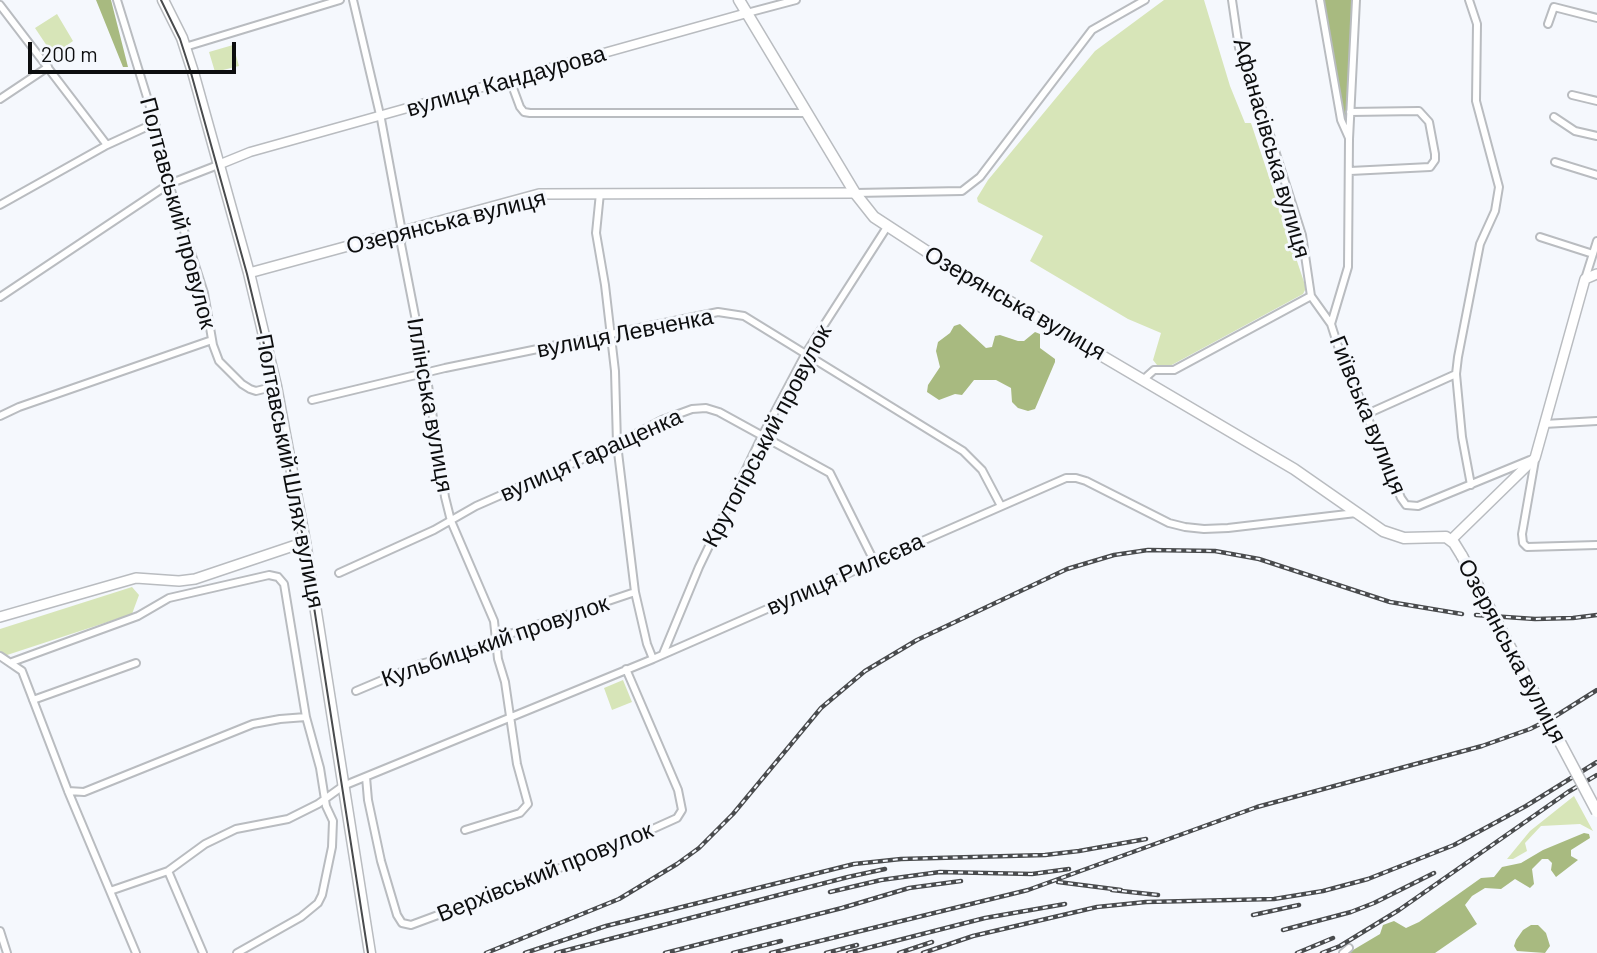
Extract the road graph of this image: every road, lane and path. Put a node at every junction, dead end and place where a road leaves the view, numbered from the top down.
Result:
1 (117, 0) edge
2 (163, 0) edge
3 (340, 0) edge
4 (353, 0) edge
5 (739, 0) edge
6 (796, 0) edge
7 (1144, 0) edge
8 (1232, 0) edge
9 (1320, 0) edge
10 (1356, 0) edge
11 (1469, 0) edge
12 (0, 5) edge
13 (747, 13) junction
14 (1597, 18) edge
15 (1548, 24) dead end
16 (185, 47) junction
17 (48, 67) junction
18 (510, 80) junction
19 (1572, 95) dead end
20 (0, 99) edge
21 (1597, 101) edge
22 (1350, 112) junction
23 (807, 113) junction
24 (381, 116) junction
25 (1554, 117) dead end
26 (155, 123) junction
27 (1597, 136) edge
28 (1349, 139) junction
29 (107, 145) junction
30 (1555, 162) dead end
31 (218, 164) junction
32 (1350, 171) junction
33 (1597, 175) edge
34 (169, 184) junction
35 (600, 193) junction
36 (855, 193) junction
37 (0, 205) edge
38 (887, 227) junction
39 (402, 232) junction
40 (1540, 237) dead end
41 (1597, 241) edge
42 (1593, 254) junction
43 (249, 273) junction
44 (1597, 274) edge
45 (1585, 279) junction
46 (1311, 296) junction
47 (0, 297) edge
48 (1331, 324) junction
49 (610, 336) junction
50 (212, 340) junction
51 (806, 354) junction
52 (426, 372) junction
53 (1456, 374) junction
54 (1144, 379) junction
55 (276, 386) junction
56 (312, 400) dead end
57 (1367, 414) junction
58 (0, 416) edge
59 (1597, 421) edge
60 (1544, 424) junction
61 (762, 436) junction
62 (617, 444) junction
63 (1535, 458) junction
64 (1472, 485) junction
65 (1000, 506) junction
66 (1356, 513) junction
67 (451, 521) junction
68 (1451, 540) junction
69 (305, 542) junction
70 (1597, 545) edge
71 (874, 561) junction
72 (339, 573) dead end
73 (167, 581) junction
74 (635, 592) junction
75 (169, 598) junction
76 (0, 617) edge
77 (496, 643) junction
78 (663, 654) junction
79 (0, 656) edge
80 (653, 659) junction
81 (12, 662) junction
82 (136, 663) dead end
83 (626, 669) junction
84 (356, 691) dead end
85 (33, 700) junction
86 (306, 718) junction
87 (509, 718) junction
88 (366, 777) junction
89 (344, 786) junction
90 (68, 791) junction
91 (325, 799) junction
92 (1597, 812) edge
93 (465, 830) dead end
94 (168, 871) junction
95 (110, 891) junction
96 (0, 932) edge
97 (7, 953) edge
98 (136, 953) edge
99 (203, 953) edge
100 (237, 953) edge
101 (370, 953) edge

1 - 26 street, Полтавський провулок
2 - 16 main road, Полтавський Шлях вулиця
3 - 16 street
4 - 24 street, Іллінська вулиця
5 - 13 main road
6 - 13 street, вулиця Кандаурова
7 - 36 street
8 - 46 street, Афанасівська вулиця
9 - 28 street, Гиївська вулиця
10 - 22 street, Гиївська вулиця
11 - 53 street
12 - 17 street
13 - 18 street, вулиця Кандаурова
13 - 23 main road
14 - 15 street
16 - 31 main road, Полтавський Шлях вулиця
17 - 20 street
17 - 29 street
18 - 23 street
18 - 24 street, вулиця Кандаурова
19 - 21 street
22 - 28 street, Гиївська вулиця
22 - 32 street
23 - 36 main road
24 - 31 street, вулиця Кандаурова
24 - 39 street, Іллінська вулиця
25 - 27 street
26 - 29 street
26 - 34 street, Полтавський провулок
28 - 32 street, Гиївська вулиця
29 - 37 street
30 - 33 street
31 - 34 street
31 - 43 main road, Полтавський Шлях вулиця
32 - 48 street, Гиївська вулиця
34 - 47 street
34 - 50 street, Полтавський провулок
35 - 36 main road, Озерянська вулиця
35 - 39 main road, Озерянська вулиця
35 - 49 street
36 - 38 main road, Озерянська вулиця
38 - 51 street, Крутогірський провулок
38 - 54 main road, Озерянська вулиця
39 - 43 main road, Озерянська вулиця
39 - 52 street, Іллінська вулиця
40 - 42 street
41 - 42 street
42 - 45 street
43 - 55 main road, Полтавський Шлях вулиця
44 - 45 main road
45 - 60 main road
46 - 48 street, Гиївська вулиця
46 - 54 street
48 - 57 street, Гиївська вулиця
49 - 51 street, вулиця Левченка
49 - 52 street, вулиця Левченка
49 - 62 street
50 - 55 street, Полтавський провулок
50 - 58 street
51 - 61 street, Крутогірський провулок
51 - 65 street, вулиця Левченка
52 - 56 street, вулиця Левченка
52 - 67 street, Іллінська вулиця
53 - 57 street
53 - 64 street
54 - 66 main road, Озерянська вулиця
55 - 69 main road, Полтавський Шлях вулиця
57 - 64 street, Гиївська вулиця
59 - 60 street
60 - 63 main road
61 - 62 street, вулиця Гаращенка
61 - 71 street, вулиця Гаращенка
61 - 78 street, Крутогірський провулок
62 - 67 street, вулиця Гаращенка
62 - 74 street
63 - 64 street
63 - 68 main road
63 - 70 street
65 - 66 street, вулиця Рилєєва
65 - 71 street, вулиця Рилєєва
66 - 68 main road, Озерянська вулиця
67 - 72 street, вулиця Гаращенка
67 - 77 street, Іллінська вулиця
68 - 92 main road, Озерянська вулиця, bridge
69 - 73 main road
69 - 89 main road, Полтавський Шлях вулиця
71 - 78 street, вулиця Рилєєва
73 - 75 street
73 - 76 main road
74 - 77 street, Кульбицький провулок
74 - 80 street
75 - 81 street
75 - 86 street
77 - 84 street, Кульбицький провулок
77 - 87 street, Іллінська вулиця
78 - 80 street, вулиця Рилєєва
79 - 81 street
80 - 83 street, вулиця Рилєєва
81 - 85 street
82 - 85 street
83 - 87 street, вулиця Рилєєва
83 - 88 street, Верхівський провулок
85 - 90 street
86 - 90 street
86 - 91 street
87 - 88 street, вулиця Рилєєва
87 - 93 street, Іллінська вулиця
88 - 89 street, вулиця Рилєєва
89 - 91 street, вулиця Рилєєва
89 - 101 main road, Полтавський Шлях вулиця
90 - 95 street
91 - 94 street, вулиця Рилєєва
91 - 100 street
94 - 95 street, вулиця Рилєєва
94 - 99 street
95 - 98 street
96 - 97 street

